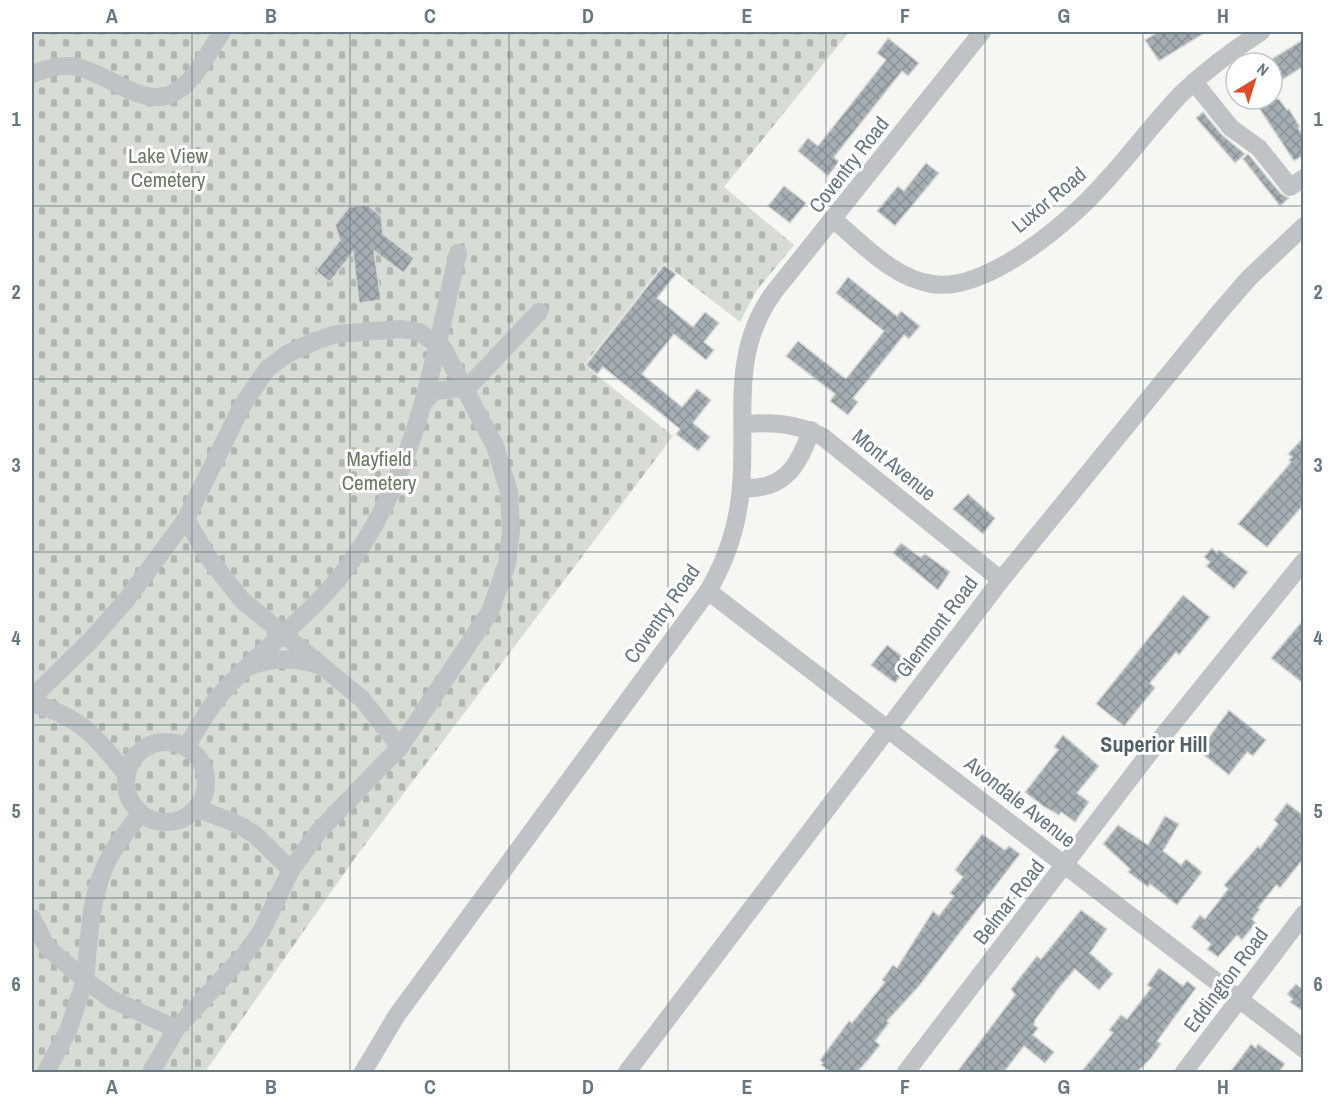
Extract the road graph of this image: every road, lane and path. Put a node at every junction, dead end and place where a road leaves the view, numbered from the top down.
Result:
1 (222, 32) edge
2 (982, 32) edge
3 (1261, 32) edge
4 (32, 74) edge
5 (1194, 82) junction
6 (1304, 178) edge
7 (834, 220) junction
8 (1304, 226) edge
9 (458, 253) dead end
10 (539, 312) dead end
11 (437, 342) junction
12 (466, 388) junction
13 (424, 402) junction
14 (743, 424) junction
15 (811, 430) junction
16 (741, 488) junction
17 (186, 519) junction
18 (1304, 561) edge
19 (1001, 580) junction
20 (708, 591) junction
21 (282, 635) junction
22 (323, 666) junction
23 (247, 668) junction
24 (32, 698) edge
25 (32, 704) edge
26 (888, 729) junction
27 (400, 747) junction
28 (186, 748) junction
29 (126, 774) junction
30 (196, 808) junction
31 (140, 814) junction
32 (1064, 866) junction
33 (291, 870) junction
34 (1304, 914) edge
35 (32, 918) edge
36 (85, 980) junction
37 (1240, 999) junction
38 (176, 1029) junction
39 (1304, 1049) edge
40 (45, 1072) edge
41 (151, 1072) edge
42 (363, 1072) edge
43 (627, 1072) edge
44 (906, 1072) edge
45 (1184, 1072) edge

1 - 4 street
2 - 7 street, Coventry Road
3 - 5 street, Luxor Road
5 - 6 street
5 - 7 street, Luxor Road
7 - 14 street, Coventry Road
8 - 19 street, Glenmont Road
9 - 11 street
10 - 12 street
11 - 12 street
11 - 13 street
11 - 17 street
12 - 13 street
12 - 27 street
13 - 21 street
14 - 15 street, Mont Avenue
14 - 16 street, Coventry Road
15 - 16 street
15 - 19 street, Mont Avenue
16 - 20 street, Coventry Road
17 - 21 street
17 - 24 street
18 - 32 street, Belmar Road
19 - 26 street, Glenmont Road
20 - 26 street, Avondale Avenue
20 - 42 street, Coventry Road
21 - 22 street
21 - 23 street
22 - 23 street
22 - 27 street
23 - 28 street
25 - 29 street
26 - 32 street, Avondale Avenue
26 - 43 street, Glenmont Road
27 - 33 street
28 - 29 street
28 - 30 street
29 - 31 street
30 - 31 street
30 - 33 street
31 - 36 street
32 - 37 street, Avondale Avenue
32 - 44 street, Belmar Road
33 - 38 street
34 - 37 street, Eddington Road
35 - 36 street
36 - 38 street
36 - 40 street
37 - 39 street, Avondale Avenue
37 - 45 street, Eddington Road
38 - 41 street

